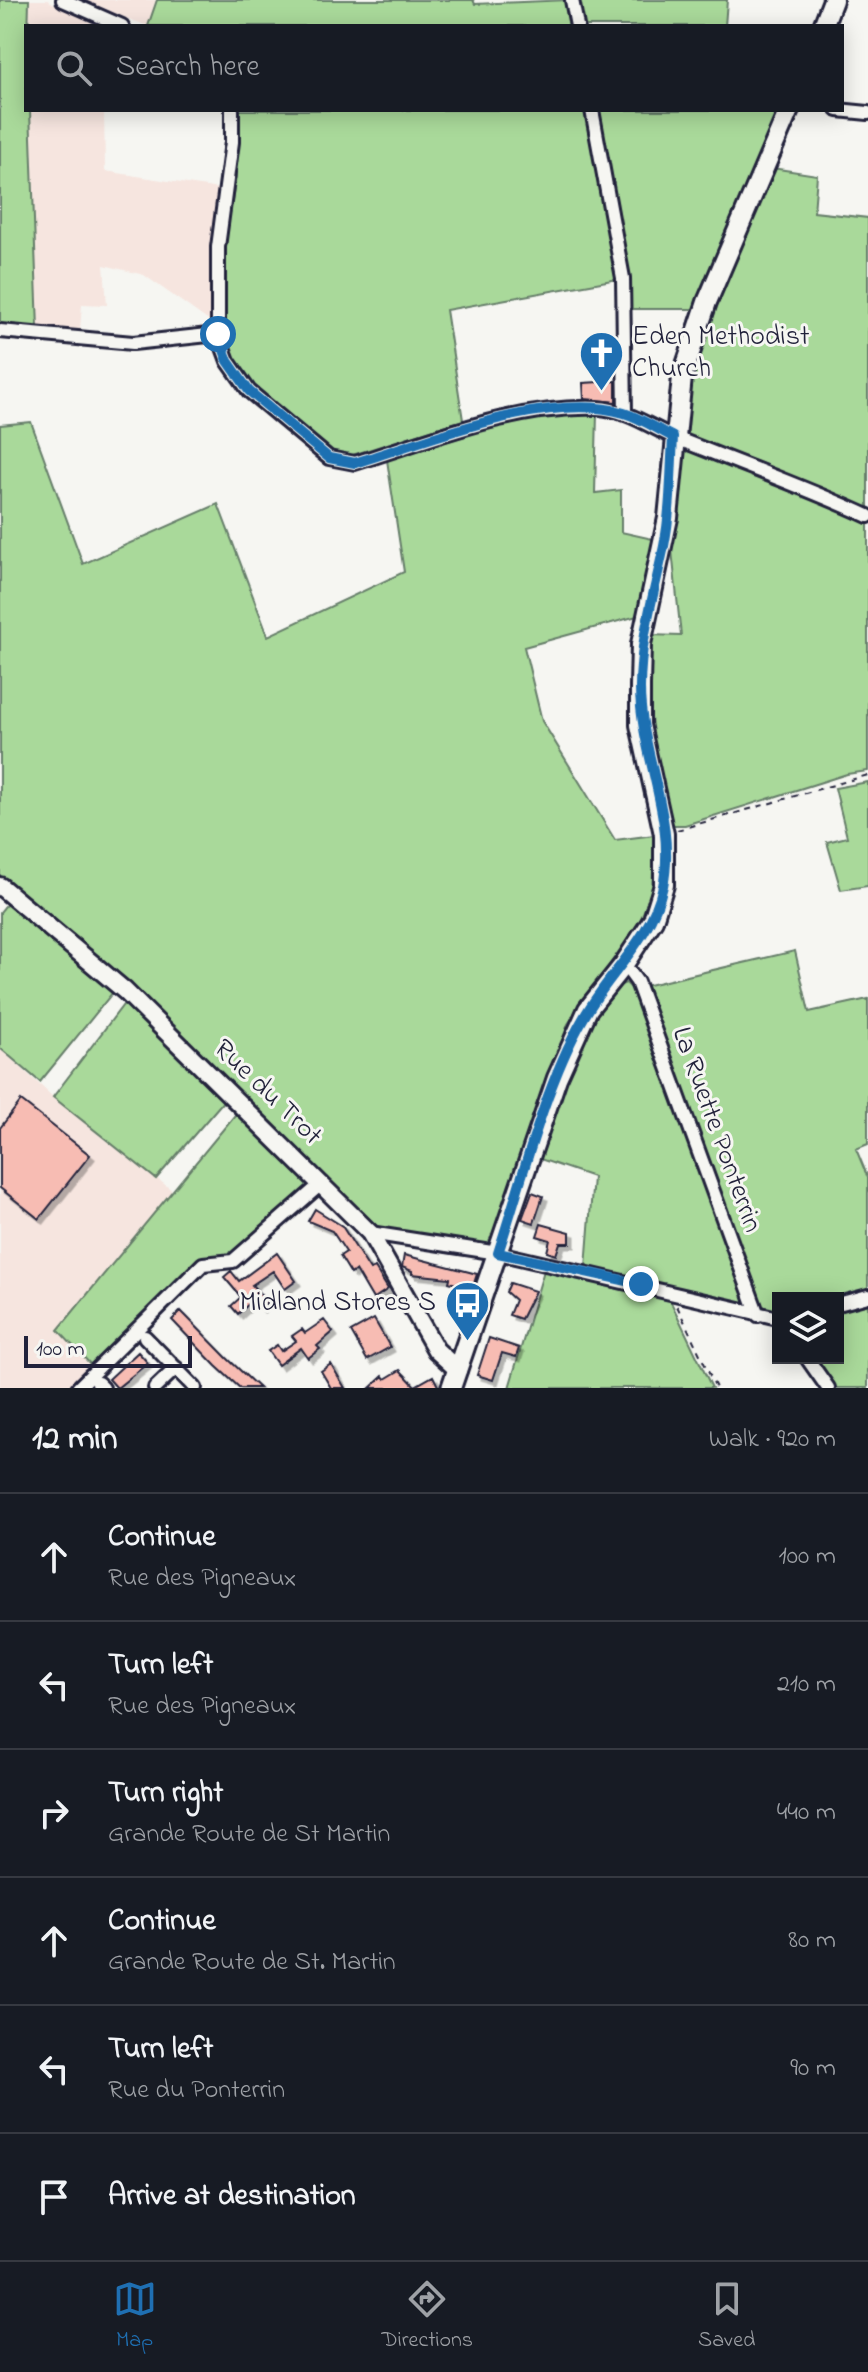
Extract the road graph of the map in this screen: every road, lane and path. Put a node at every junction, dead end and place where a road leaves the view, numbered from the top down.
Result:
1 (63, 0) edge
2 (572, 0) edge
3 (833, 0) edge
4 (117, 24) edge
5 (577, 24) edge
6 (824, 24) edge
7 (844, 111) edge
8 (232, 112) edge
9 (592, 112) edge
10 (788, 112) edge
11 (868, 113) edge
12 (0, 331) edge
13 (218, 334) junction
14 (625, 413) junction
15 (673, 437) junction
16 (868, 516) edge
17 (868, 775) edge
18 (664, 834) junction
19 (0, 886) edge
20 (624, 964) junction
21 (322, 1183) junction
22 (370, 1233) junction
23 (498, 1253) junction
24 (676, 1293) junction
25 (868, 1296) edge
26 (844, 1302) edge
27 (758, 1315) junction
28 (772, 1318) edge
29 (145, 1337) dead end
30 (811, 1364) edge
31 (176, 1368) junction
32 (454, 1379) edge
33 (78, 1388) edge
34 (155, 1388) edge
35 (195, 1388) edge
36 (716, 1388) edge
37 (828, 1388) edge

1 - 4 street
2 - 5 street
3 - 6 main road
7 - 11 street
8 - 13 street
9 - 14 street
10 - 15 main road
12 - 13 street
13 - 14 street
14 - 15 street
15 - 16 street
15 - 18 main road
17 - 18 path
18 - 20 main road
19 - 21 main road, Rue du Trot
20 - 23 main road
20 - 27 street, La Ruette Ponterrin
21 - 22 main road, Rue du Trot
21 - 33 street
22 - 23 street
22 - 32 main road, Rue du Trot
23 - 24 street
23 - 32 main road
24 - 27 street
24 - 36 path
25 - 26 street
27 - 28 street
29 - 31 street
30 - 37 street
31 - 34 street
31 - 35 street

